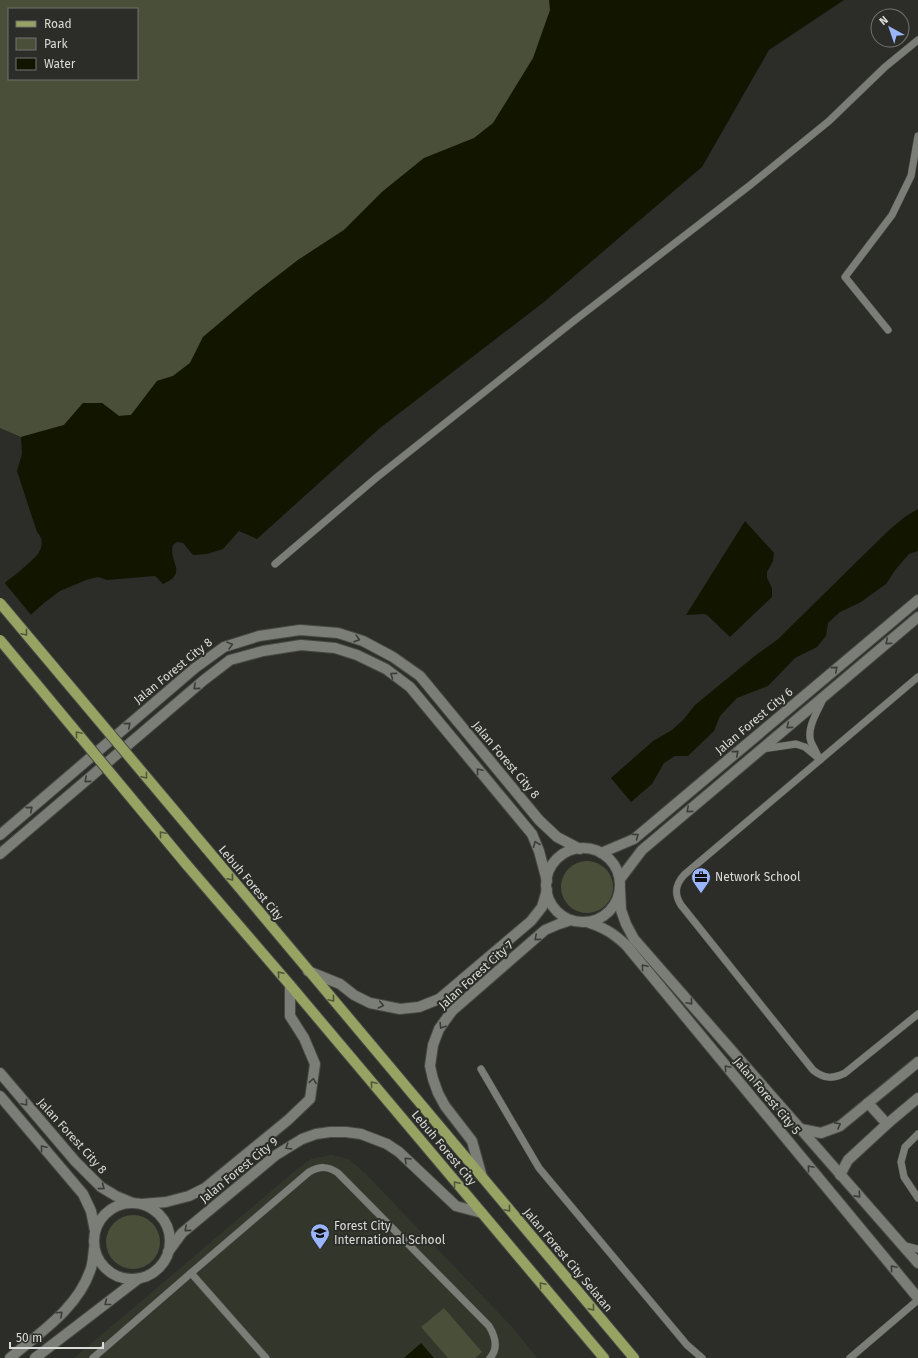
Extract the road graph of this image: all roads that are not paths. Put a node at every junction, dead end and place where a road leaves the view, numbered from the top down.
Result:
1 (918, 40) edge
2 (918, 136) edge
3 (888, 330) dead end
4 (275, 564) dead end
5 (918, 600) edge
6 (0, 603) edge
7 (918, 617) edge
8 (0, 640) edge
9 (918, 677) edge
10 (825, 695) junction
11 (761, 749) junction
12 (820, 760) junction
13 (0, 835) edge
14 (580, 849) junction
15 (601, 853) junction
16 (0, 854) edge
17 (620, 879) junction
18 (547, 885) junction
19 (620, 890) junction
20 (571, 920) junction
21 (587, 922) junction
22 (308, 971) junction
23 (290, 985) junction
24 (918, 1014) edge
25 (918, 1062) edge
26 (481, 1069) dead end
27 (0, 1073) edge
28 (0, 1096) edge
29 (918, 1098) edge
30 (868, 1103) junction
31 (887, 1124) junction
32 (801, 1129) junction
33 (918, 1134) edge
34 (840, 1175) junction
35 (483, 1179) junction
36 (918, 1198) edge
37 (138, 1204) junction
38 (482, 1213) junction
39 (95, 1231) junction
40 (902, 1245) junction
41 (94, 1248) junction
42 (918, 1249) edge
43 (168, 1252) junction
44 (918, 1263) edge
45 (191, 1273) junction
46 (138, 1279) junction
47 (918, 1299) edge
48 (10, 1358) edge
49 (35, 1358) edge
50 (93, 1358) edge
51 (266, 1358) edge
52 (490, 1358) edge
53 (604, 1358) edge
54 (634, 1358) edge
55 (702, 1358) edge
56 (850, 1358) edge

1 - 4 lane
2 - 3 lane
15 -> 5 street, Jalan Forest City 6
6 -> 22 main road, Lebuh Forest City, bridge
7 -> 10 street
23 -> 8 main road, Lebuh Forest City, bridge
9 - 12 lane
10 -> 11 street
10 - 12 lane
11 - 12 lane
11 -> 17 street
12 - 24 lane
13 -> 14 street, Jalan Forest City 8
14 - 15 street
14 - 18 street
15 - 17 street
18 -> 16 street
17 - 19 street
18 - 20 street
22 -> 18 street, Jalan Forest City 7
19 - 21 street
19 -> 32 street, Jalan Forest City 5
20 - 21 street
20 -> 35 street, Jalan Forest City 7
47 -> 21 street, Jalan Forest City 5
22 -> 35 main road, Lebuh Forest City
37 -> 23 street, Jalan Forest City 9
38 -> 23 main road, Lebuh Forest City
25 - 30 street
26 - 55 lane
27 -> 37 street, Jalan Forest City 8
39 -> 28 street
29 - 31 street
30 - 31 street
32 -> 30 street
31 - 34 street
32 - 34 street, Jalan Forest City 5
33 - 36 lane
34 -> 40 street, Jalan Forest City 5
35 -> 54 main road, Jalan Forest City Selatan
37 - 39 street, Jalan Forest City 9
37 - 43 street
38 -> 43 street, Jalan Forest City 9
53 -> 38 main road
39 - 41 street, Jalan Forest City 9
40 - 42 lane
40 - 44 street, Jalan Forest City 5
41 - 46 street
48 -> 41 street, Jalan Forest City 9
43 - 46 street, Jalan Forest City 9
45 - 50 lane
45 - 51 lane
45 - 52 lane
46 -> 49 street, Jalan Forest City 9
47 - 56 lane

